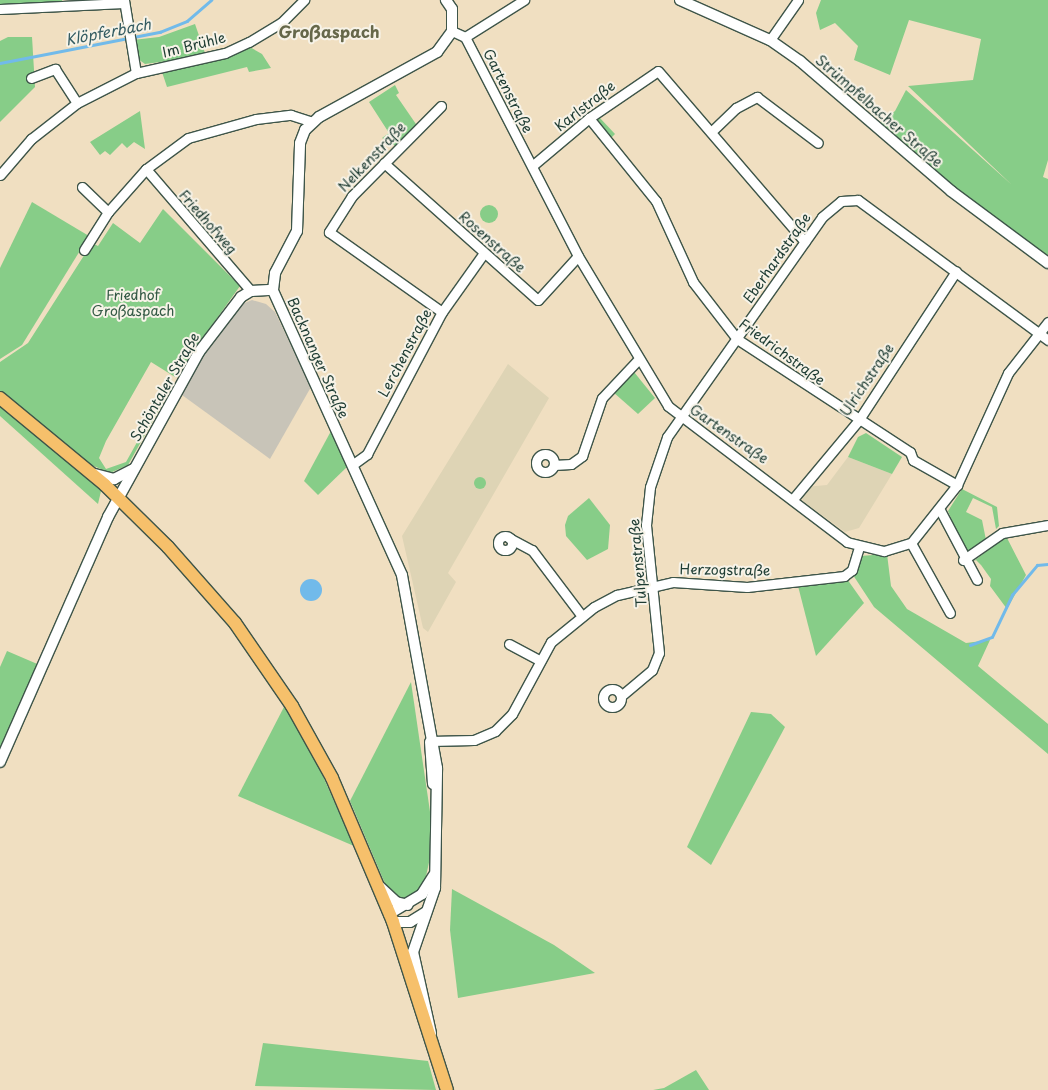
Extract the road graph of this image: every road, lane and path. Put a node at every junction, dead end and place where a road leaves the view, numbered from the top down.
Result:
1 (304, 0) edge
2 (446, 0) edge
3 (524, 0) edge
4 (680, 0) edge
5 (798, 0) edge
6 (124, 2) edge
7 (0, 9) edge
8 (452, 32) junction
9 (465, 37) junction
10 (770, 40) junction
11 (136, 73) junction
12 (31, 78) dead end
13 (77, 103) junction
14 (442, 106) dead end
15 (589, 118) junction
16 (312, 122) junction
17 (711, 132) junction
18 (818, 143) dead end
19 (384, 163) junction
20 (532, 166) junction
21 (146, 169) junction
22 (0, 175) edge
23 (82, 187) dead end
24 (108, 212) junction
25 (805, 242) junction
26 (84, 250) dead end
27 (484, 254) junction
28 (578, 256) junction
29 (1048, 263) edge
30 (956, 271) junction
31 (273, 290) junction
32 (250, 291) junction
33 (442, 312) junction
34 (1048, 322) edge
35 (1039, 332) junction
36 (737, 340) junction
37 (1048, 340) edge
38 (637, 361) junction
39 (0, 398) edge
40 (678, 416) junction
41 (858, 421) junction
42 (352, 465) junction
43 (554, 465) dead end
44 (136, 466) junction
45 (86, 469) junction
46 (957, 485) junction
47 (119, 498) junction
48 (793, 499) junction
49 (940, 510) junction
50 (1048, 525) edge
51 (509, 538) dead end
52 (911, 543) junction
53 (859, 547) junction
54 (964, 560) junction
55 (977, 580) dead end
56 (652, 586) junction
57 (950, 613) dead end
58 (582, 616) junction
59 (509, 644) dead end
60 (539, 660) junction
61 (621, 696) dead end
62 (430, 742) junction
63 (0, 762) edge
64 (437, 869) junction
65 (378, 884) junction
66 (408, 904) junction
67 (426, 912) junction
68 (391, 918) junction
69 (431, 1033) junction
70 (447, 1090) edge

1 - 11 street, Im Brühle
2 - 8 street
3 - 9 street
4 - 10 street, Strümpfelbacher Straße
5 - 10 street
6 - 7 street
6 - 11 street
8 - 9 street
8 - 16 street
9 - 20 street, Gartenstraße
10 - 29 street, Strümpfelbacher Straße
11 - 13 street, Im Brühle
12 - 13 street
13 - 22 street, Im Brühle
14 - 19 street, Nelkenstraße
15 - 17 street, Karlstraße
15 - 20 street, Karlstraße
15 - 36 street, Friedrichstraße
16 - 21 street
16 - 31 street, Backnanger Straße
17 - 18 street
17 - 25 street
19 - 27 street, Rosenstraße
19 - 33 street, Nelkenstraße
20 - 28 street, Gartenstraße
21 - 24 street
21 - 32 street, Friedhofweg
23 - 24 street
24 - 26 street
25 - 30 street, Eberhardstraße
25 - 36 street, Eberhardstraße
27 - 28 street, Rosenstraße
27 - 33 street, Lerchenstraße
28 - 38 street, Gartenstraße
30 - 35 street, Eberhardstraße
30 - 41 street, Ulrichstraße
31 - 32 street
31 - 42 street, Backnanger Straße
32 - 44 street, Schöntaler Straße
33 - 42 street, Lerchenstraße
34 - 35 street
35 - 37 street, Eberhardstraße
35 - 46 street
36 - 40 street, Eberhardstraße
36 - 41 street, Friedrichstraße
38 - 40 street, Gartenstraße
38 - 43 street
39 - 45 main road
40 - 48 street, Gartenstraße
40 - 56 street, Tulpenstraße
41 - 46 street, Friedrichstraße
41 - 48 street, Ulrichstraße
42 - 62 street, Backnanger Straße
44 - 45 street
44 - 47 street, Schöntaler Straße
45 - 47 main road
46 - 49 street
47 - 63 street, Schöntaler Straße
47 - 65 main road
48 - 53 street, Gartenstraße
49 - 52 street
49 - 54 street
50 - 54 street
51 - 58 street
52 - 53 street, Gartenstraße
52 - 57 street
53 - 56 street, Herzogstraße
54 - 55 street
56 - 58 street, Herzogstraße
56 - 61 street, Tulpenstraße
58 - 60 street, Herzogstraße
59 - 60 street
60 - 62 street, Herzogstraße
62 - 64 street, Backnanger Straße
64 - 66 street
64 - 67 street, Backnanger Straße
65 - 66 street
65 - 68 main road
66 - 68 street
67 - 68 street
67 - 69 street, Backnanger Straße
68 - 69 main road
69 - 70 main road

